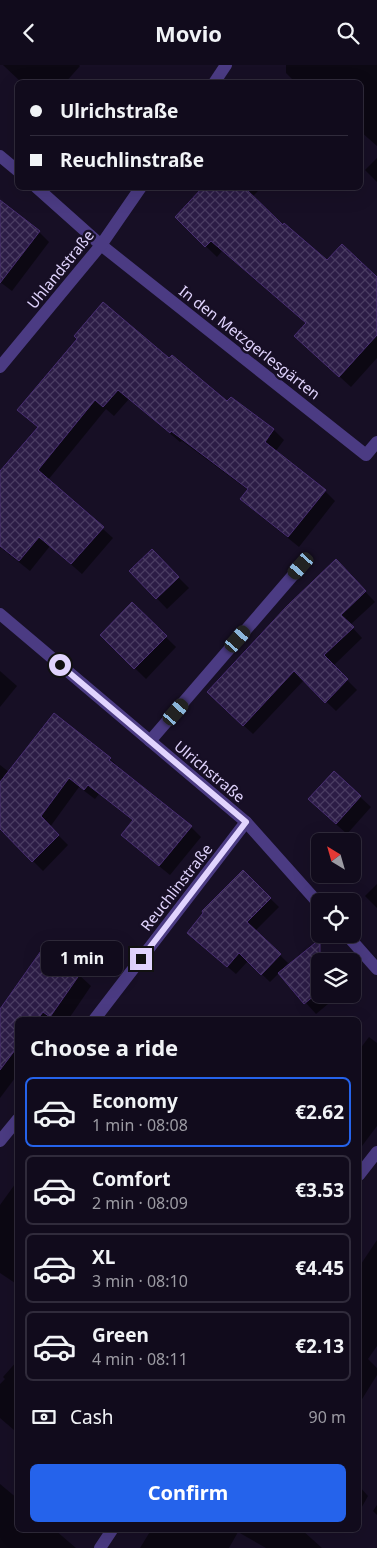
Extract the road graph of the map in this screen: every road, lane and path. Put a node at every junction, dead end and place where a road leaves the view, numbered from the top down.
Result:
1 (226, 65) edge
2 (216, 80) edge
3 (0, 156) edge
4 (15, 168) edge
5 (39, 190) edge
6 (139, 190) edge
7 (100, 245) junction
8 (0, 367) edge
9 (377, 442) edge
10 (301, 566) dead end
11 (0, 614) edge
12 (150, 741) junction
13 (246, 822) junction
14 (311, 895) edge
15 (354, 943) edge
16 (377, 969) edge
17 (96, 1017) edge
18 (15, 1123) edge
19 (0, 1141) edge
20 (377, 1152) edge
21 (361, 1172) edge
22 (111, 1532) edge
23 (100, 1548) edge

1 - 2 street
3 - 4 street
5 - 7 street
6 - 7 street, Uhlandstraße
7 - 8 street, Uhlandstraße
7 - 9 street, In den Metzgerlesgärten
10 - 12 street
11 - 12 street, Ulrichstraße
12 - 13 street, Ulrichstraße
13 - 14 street, Ulrichstraße
13 - 17 street, Reuchlinstraße
15 - 16 street
18 - 19 street
20 - 21 street
22 - 23 street

